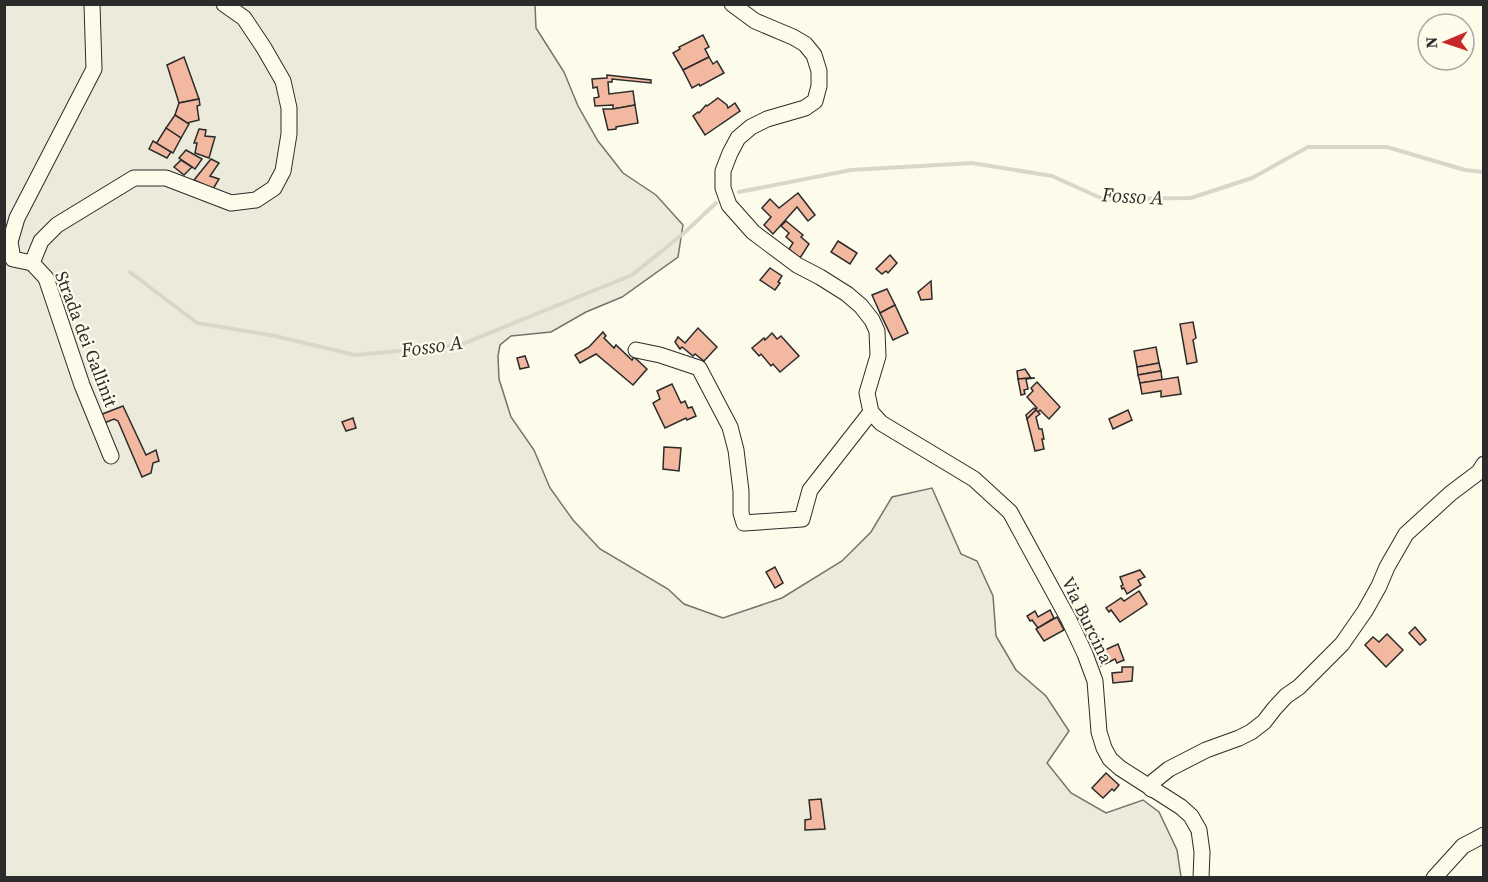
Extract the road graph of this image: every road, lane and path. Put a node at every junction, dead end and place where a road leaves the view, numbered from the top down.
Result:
1 (92, 4) edge
2 (224, 4) edge
3 (732, 4) edge
4 (32, 263) junction
5 (636, 350) dead end
6 (871, 412) junction
7 (111, 456) dead end
8 (1484, 464) edge
9 (1151, 789) junction
10 (1484, 835) edge
11 (1201, 878) edge
12 (1434, 878) edge

1 - 4 street
2 - 4 street, Strada dei Gallinit
3 - 6 street
4 - 7 street, Strada dei Gallinit
5 - 6 street
6 - 9 street, Via Burcina
8 - 9 street
9 - 11 street, Via Burcina
10 - 12 street

